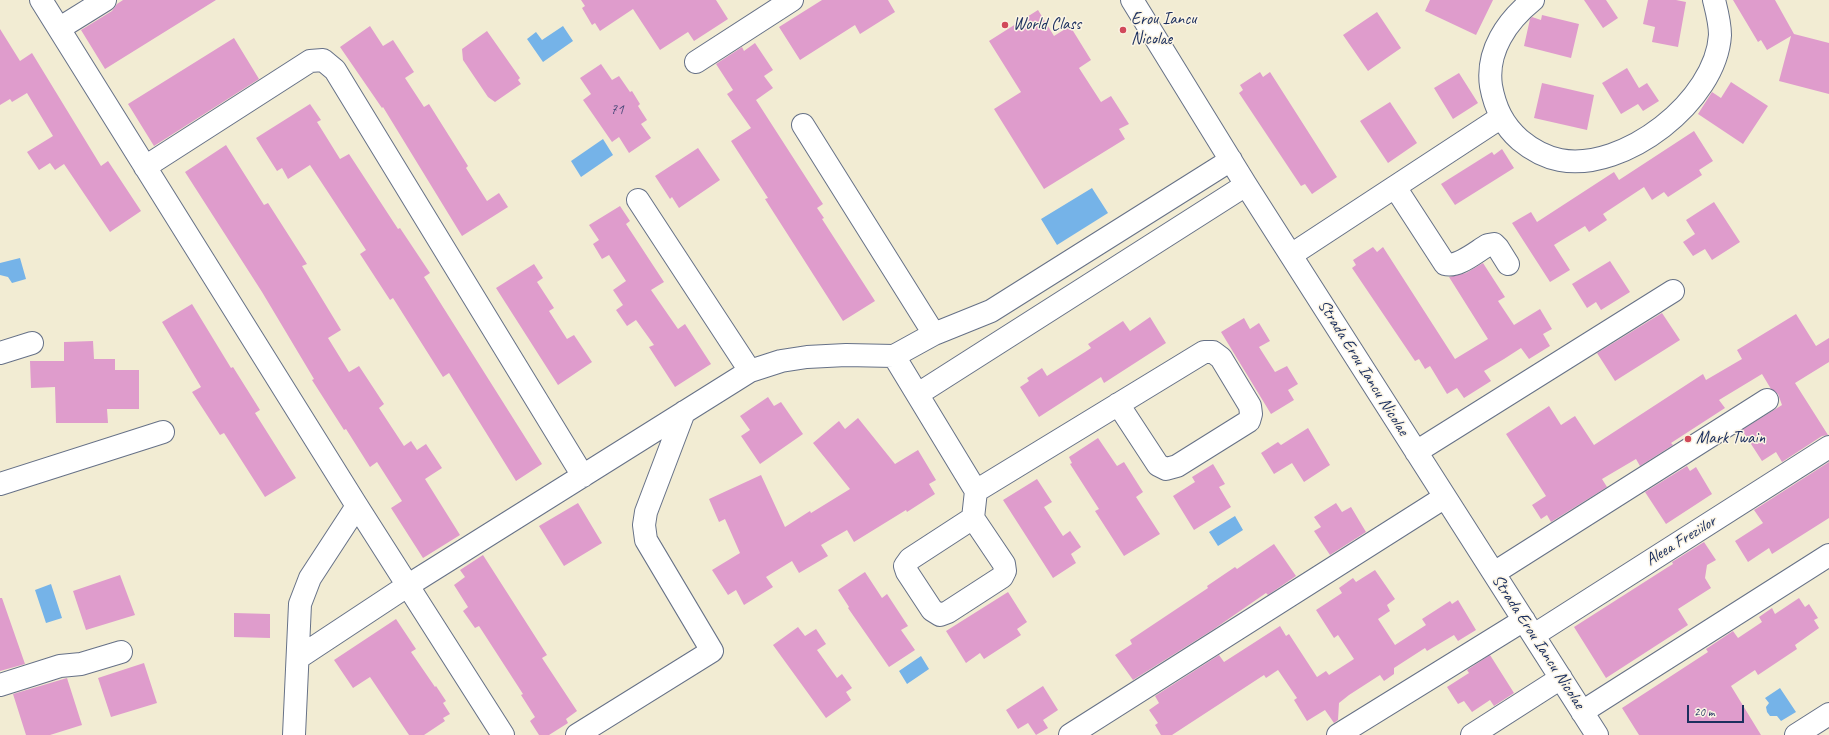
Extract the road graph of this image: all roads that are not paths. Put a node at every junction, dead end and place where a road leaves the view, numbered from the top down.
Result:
1 (105, 0) edge
2 (792, 0) edge
3 (1132, 0) edge
4 (1533, 0) edge
5 (1714, 0) edge
6 (49, 10) edge
7 (696, 62) dead end
8 (1500, 118) junction
9 (803, 125) dead end
10 (1231, 160) junction
11 (145, 167) junction
12 (1246, 185) junction
13 (1395, 187) junction
14 (638, 200) dead end
15 (1291, 255) junction
16 (1508, 264) dead end
17 (1673, 291) dead end
18 (934, 334) junction
19 (32, 343) dead end
20 (0, 353) edge
21 (894, 356) junction
22 (750, 371) junction
23 (918, 394) junction
24 (1767, 400) dead end
25 (1118, 404) junction
26 (684, 412) junction
27 (163, 432) dead end
28 (1829, 448) edge
29 (1416, 452) junction
30 (584, 476) junction
31 (0, 484) edge
32 (976, 491) junction
33 (1445, 497) junction
34 (357, 506) junction
35 (973, 518) junction
36 (1829, 555) edge
37 (1494, 573) junction
38 (407, 586) junction
39 (1529, 628) junction
40 (121, 652) dead end
41 (298, 658) junction
42 (1561, 678) junction
43 (0, 685) edge
44 (1582, 712) junction
45 (1829, 714) edge
46 (294, 735) edge
47 (503, 735) edge
48 (578, 735) edge
49 (1070, 735) edge
50 (1338, 735) edge
51 (1472, 735) edge
52 (1597, 735) edge
53 (1796, 735) edge

1 - 6 street
2 - 7 street
3 - 10 street, Strada Erou Iancu Nicolae
4 - 8 street
5 - 8 street
6 - 11 street
8 - 13 street
9 - 18 street
10 - 12 street, Strada Erou Iancu Nicolae
10 - 18 street
11 - 30 street
11 - 34 street
12 - 15 street, Strada Erou Iancu Nicolae
12 - 23 street
13 - 15 street
13 - 16 street
14 - 22 street
15 - 29 street, Strada Erou Iancu Nicolae
17 - 29 street
18 - 21 street
19 - 20 street
21 - 22 street
21 - 23 street
22 - 26 street
23 - 32 street
24 - 37 street
25 - 25 street
25 - 32 street
26 - 30 street
26 - 48 street
27 - 31 street
28 - 39 street, Aleea Freziilor
29 - 33 street, Strada Erou Iancu Nicolae
30 - 38 street
32 - 35 street
33 - 37 street, Strada Erou Iancu Nicolae
33 - 49 street
34 - 38 street
34 - 41 street
35 - 35 street
36 - 44 street
37 - 39 street, Strada Erou Iancu Nicolae
38 - 41 street
38 - 47 street
39 - 42 street, Strada Erou Iancu Nicolae
39 - 50 street, Aleea Freziilor
40 - 43 street
41 - 46 street
42 - 44 street, Strada Erou Iancu Nicolae
42 - 51 street
44 - 52 street, Strada Erou Iancu Nicolae
45 - 53 street

